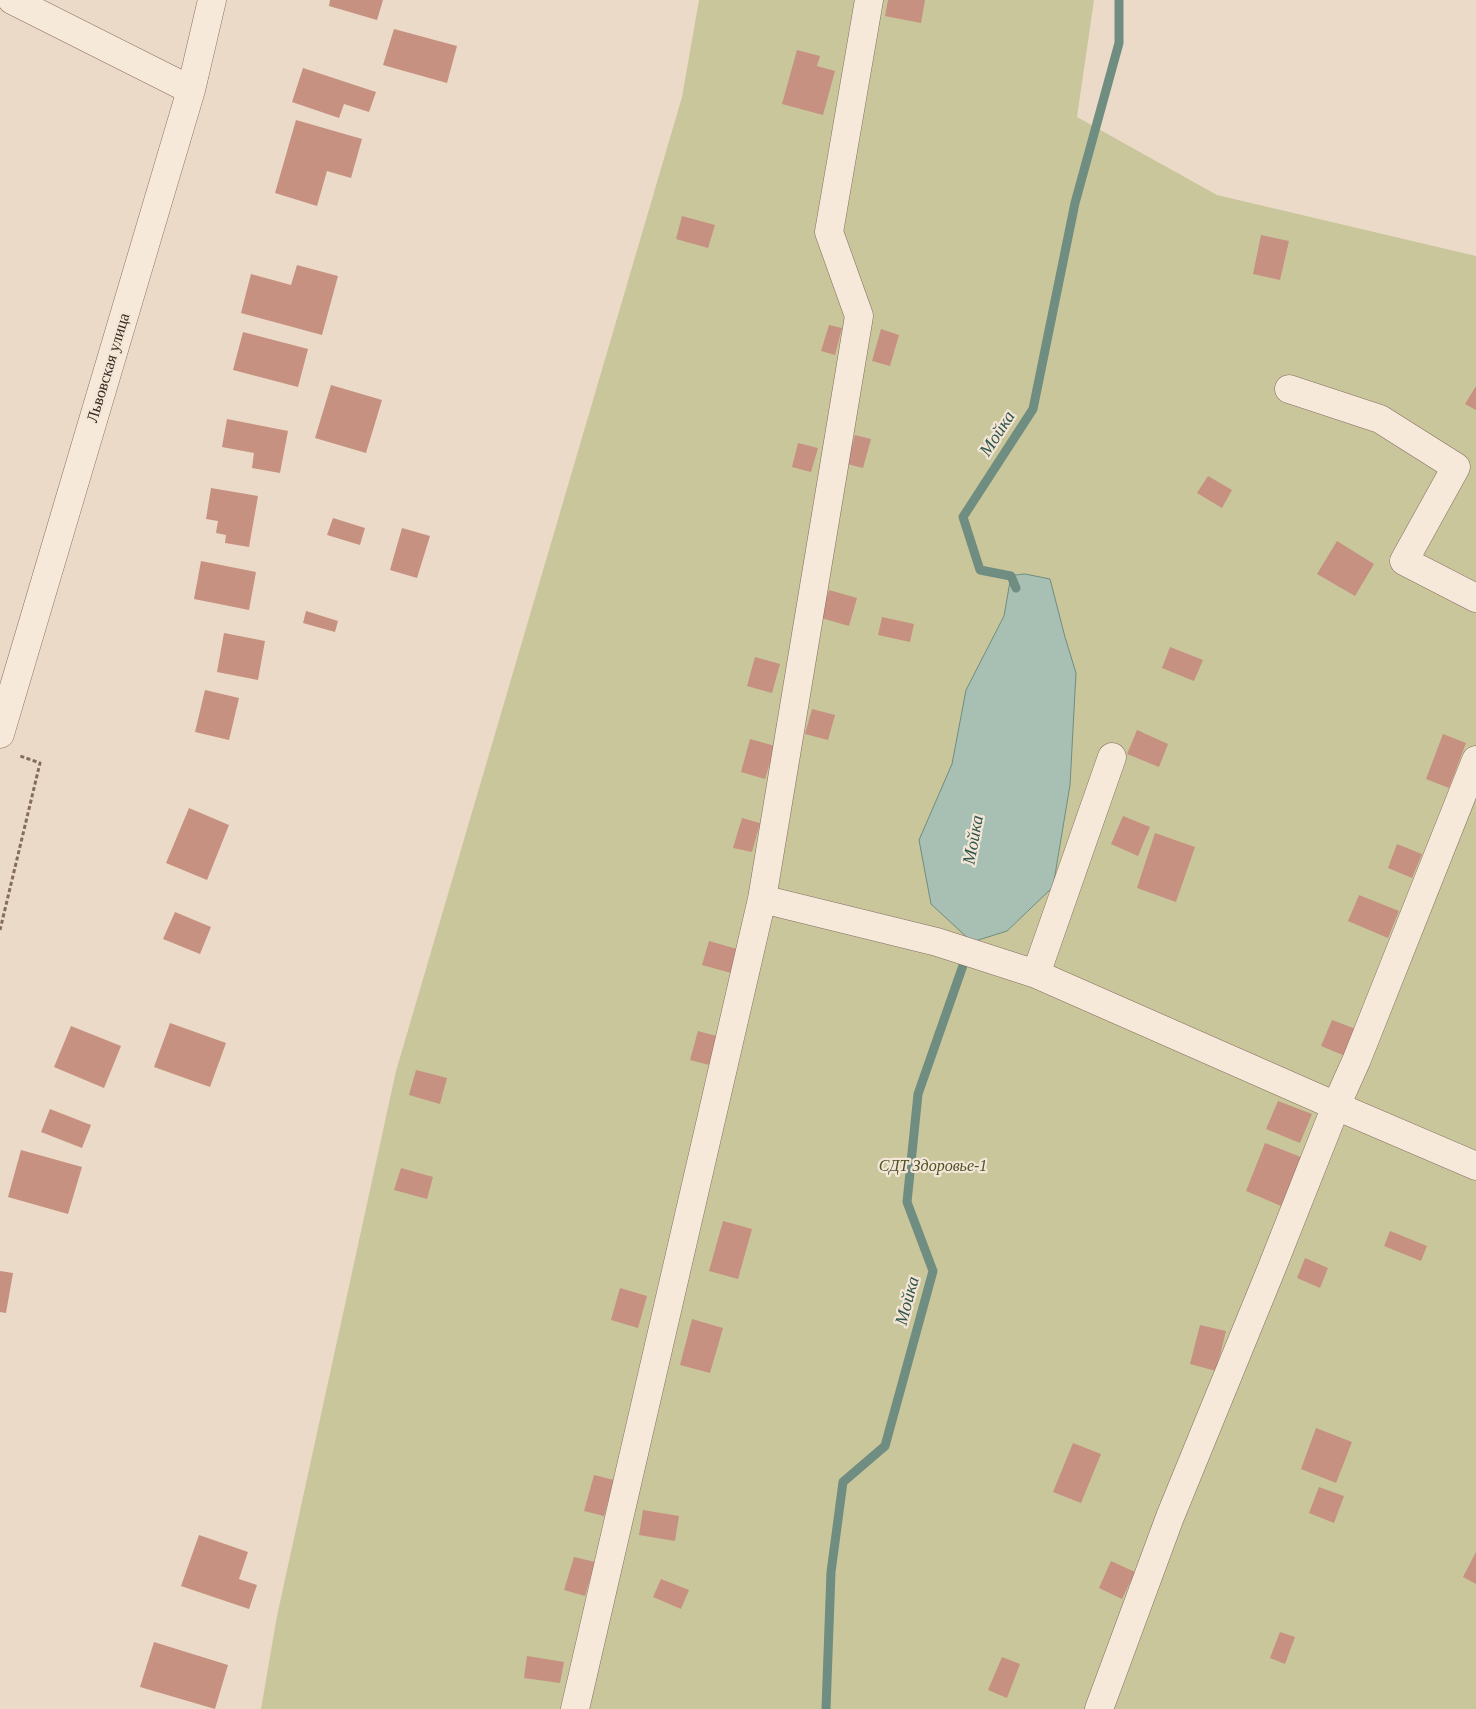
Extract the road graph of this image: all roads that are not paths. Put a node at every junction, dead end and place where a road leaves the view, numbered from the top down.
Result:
1 (12, 0) edge
2 (212, 0) edge
3 (869, 0) edge
4 (191, 90) junction
5 (1289, 389) dead end
6 (1476, 598) edge
7 (8, 745) edge
8 (1112, 757) dead end
9 (1476, 760) edge
10 (762, 898) junction
11 (1036, 974) junction
12 (1336, 1106) junction
13 (1476, 1166) edge
14 (575, 1709) edge
15 (1100, 1709) edge

1 - 4 street
2 - 4 street, Львовская улица
3 - 10 street
4 - 7 street, Львовская улица
5 - 6 street
8 - 11 street
9 - 12 street
10 - 11 street
10 - 14 street
11 - 12 street
12 - 13 street
12 - 15 street

